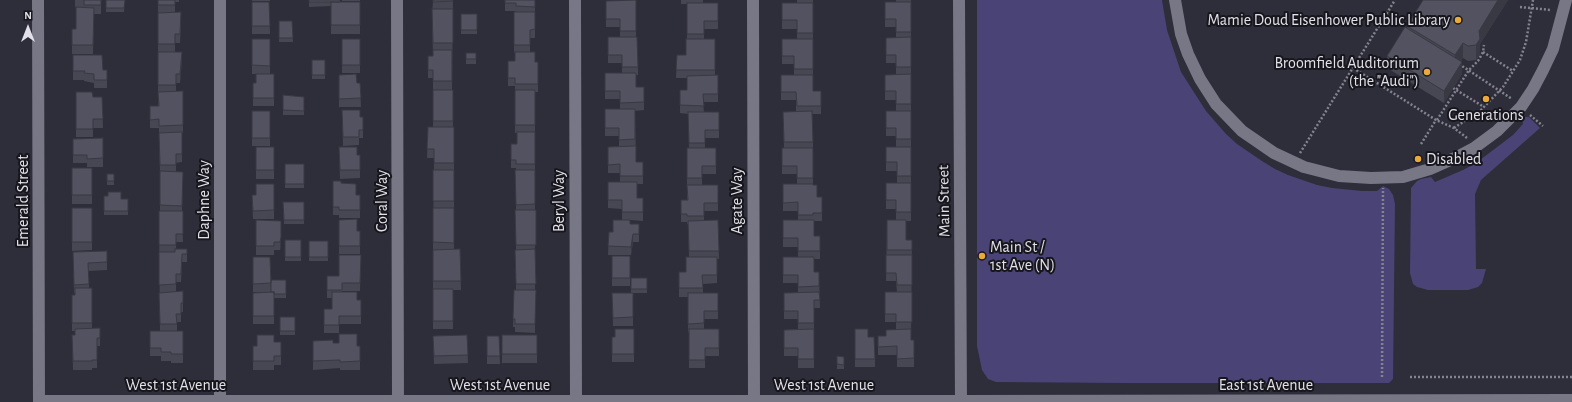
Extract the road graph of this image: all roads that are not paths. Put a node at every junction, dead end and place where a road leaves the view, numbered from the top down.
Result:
1 (38, 0) edge
2 (220, 0) edge
3 (397, 0) edge
4 (575, 0) edge
5 (753, 0) edge
6 (959, 0) edge
7 (1175, 0) edge
8 (1566, 0) edge
9 (1572, 400) edge
10 (39, 401) edge
11 (220, 401) junction
12 (398, 401) junction
13 (576, 401) junction
14 (754, 401) junction
15 (961, 402) edge

1 - 10 street, Emerald Street
2 - 11 street, Daphne Way
3 - 12 street, Coral Way
4 - 13 street, Beryl Way
5 - 14 street, Agate Way
6 - 15 street, Main Street
7 - 8 street
9 - 15 street, East 1st Avenue
10 - 11 street, West 1st Avenue
11 - 12 street, West 1st Avenue
12 - 13 street, West 1st Avenue
13 - 14 street, West 1st Avenue
14 - 15 street, West 1st Avenue

